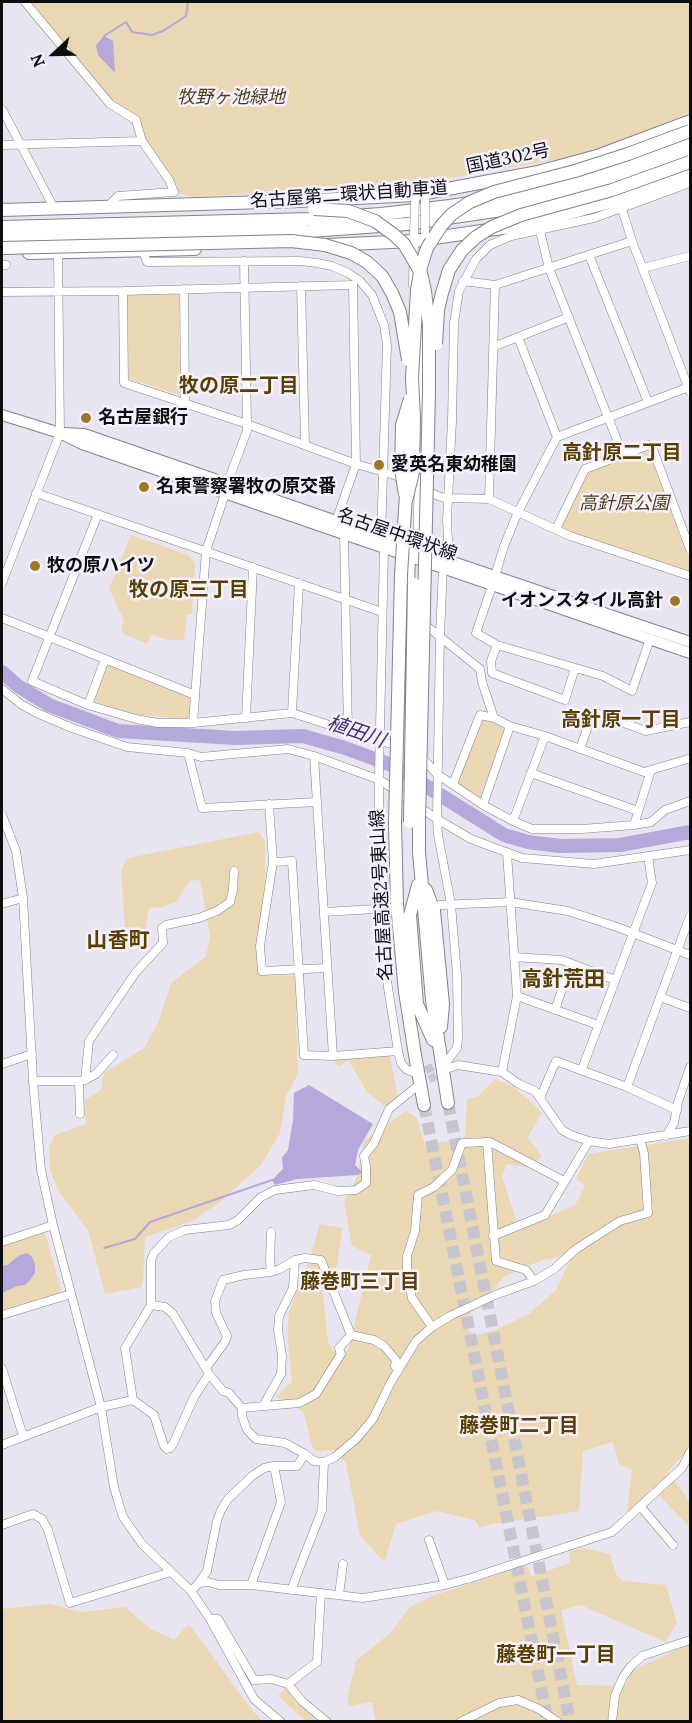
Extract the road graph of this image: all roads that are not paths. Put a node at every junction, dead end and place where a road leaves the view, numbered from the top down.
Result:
1 (25, 2) edge
2 (2, 109) edge
3 (690, 121) edge
4 (690, 131) edge
5 (142, 141) junction
6 (690, 141) edge
7 (2, 145) edge
8 (20, 145) junction
9 (690, 153) edge
10 (690, 162) edge
11 (690, 173) edge
12 (690, 183) edge
13 (420, 197) junction
14 (107, 207) junction
15 (54, 208) junction
16 (622, 209) junction
17 (2, 210) edge
18 (2, 216) edge
19 (2, 227) edge
20 (136, 229) junction
21 (540, 231) junction
22 (2, 237) edge
23 (419, 237) junction
24 (632, 241) junction
25 (2, 250) edge
26 (143, 251) junction
27 (58, 253) junction
28 (589, 255) junction
29 (690, 256) edge
30 (244, 261) junction
31 (549, 268) junction
32 (643, 268) junction
33 (463, 281) junction
34 (356, 282) junction
35 (495, 285) junction
36 (300, 286) junction
37 (244, 287) junction
38 (184, 289) junction
39 (123, 291) junction
40 (2, 292) edge
41 (58, 292) junction
42 (570, 317) junction
43 (518, 337) junction
44 (493, 347) junction
45 (412, 378) junction
46 (689, 389) edge
47 (648, 402) junction
48 (185, 404) junction
49 (2, 415) edge
50 (608, 418) junction
51 (247, 424) junction
52 (60, 433) junction
53 (557, 437) junction
54 (304, 444) junction
55 (623, 455) junction
56 (356, 464) junction
57 (383, 472) junction
58 (410, 483) junction
59 (419, 487) junction
60 (226, 489) junction
61 (36, 493) junction
62 (448, 499) junction
63 (489, 499) junction
64 (426, 503) junction
65 (518, 512) junction
66 (98, 514) junction
67 (336, 521) junction
68 (556, 529) junction
69 (344, 535) junction
70 (381, 538) junction
71 (384, 549) junction
72 (690, 549) edge
73 (206, 551) junction
74 (413, 552) junction
75 (446, 563) junction
76 (253, 567) junction
77 (690, 576) edge
78 (494, 581) junction
79 (2, 583) edge
80 (299, 584) junction
81 (346, 599) junction
82 (382, 612) junction
83 (417, 617) dead end
84 (2, 618) edge
85 (50, 636) junction
86 (440, 636) junction
87 (650, 639) junction
88 (690, 642) edge
89 (497, 645) junction
90 (690, 653) edge
91 (105, 659) junction
92 (575, 668) junction
93 (2, 689) edge
94 (195, 695) junction
95 (88, 705) junction
96 (292, 713) junction
97 (246, 718) junction
98 (494, 718) junction
99 (690, 722) edge
100 (194, 723) junction
101 (510, 726) junction
102 (348, 731) junction
103 (544, 736) junction
104 (380, 744) junction
105 (391, 744) dead end
106 (580, 749) junction
107 (188, 753) junction
108 (314, 756) junction
109 (690, 760) edge
110 (426, 762) dead end
111 (651, 770) junction
112 (531, 773) junction
113 (379, 777) junction
114 (437, 778) junction
115 (453, 784) junction
116 (690, 801) edge
117 (317, 802) junction
118 (269, 804) junction
119 (483, 805) junction
120 (638, 811) junction
121 (437, 814) junction
122 (2, 815) edge
123 (513, 821) junction
124 (406, 823) junction
125 (634, 825) junction
126 (690, 850) edge
127 (507, 853) junction
128 (648, 856) junction
129 (273, 862) junction
130 (234, 871) dead end
131 (23, 898) junction
132 (510, 902) junction
133 (2, 904) edge
134 (451, 904) junction
135 (441, 905) dead end
136 (395, 906) junction
137 (379, 909) junction
138 (324, 912) junction
139 (690, 916) edge
140 (632, 934) junction
141 (678, 950) junction
142 (690, 955) edge
143 (514, 957) junction
144 (572, 963) junction
145 (327, 968) junction
146 (298, 969) junction
147 (615, 980) junction
148 (517, 996) junction
149 (660, 997) junction
150 (690, 1008) edge
151 (555, 1010) junction
152 (598, 1025) junction
153 (398, 1051) junction
154 (32, 1054) junction
155 (113, 1054) dead end
156 (333, 1056) junction
157 (447, 1060) junction
158 (2, 1064) edge
159 (690, 1068) edge
160 (582, 1069) junction
161 (413, 1072) dead end
162 (502, 1072) junction
163 (33, 1081) junction
164 (82, 1081) junction
165 (627, 1087) junction
166 (415, 1088) tunnel mouth
167 (540, 1098) junction
168 (448, 1103) tunnel mouth
169 (424, 1105) tunnel mouth
170 (677, 1110) junction
171 (80, 1114) dead end
172 (690, 1131) edge
173 (666, 1136) junction
174 (640, 1139) junction
175 (589, 1141) junction
176 (487, 1142) junction
177 (564, 1181) junction
178 (53, 1225) junction
179 (271, 1232) dead end
180 (493, 1236) junction
181 (2, 1242) edge
182 (295, 1260) junction
183 (272, 1272) junction
184 (534, 1281) junction
185 (71, 1294) junction
186 (151, 1305) junction
187 (2, 1315) edge
188 (432, 1328) junction
189 (351, 1335) junction
190 (2, 1368) edge
191 (207, 1371) junction
192 (398, 1371) junction
193 (132, 1400) junction
194 (262, 1406) junction
195 (101, 1407) junction
196 (242, 1408) junction
197 (23, 1436) junction
198 (2, 1445) edge
199 (690, 1452) edge
200 (305, 1454) junction
201 (324, 1462) junction
202 (274, 1466) junction
203 (640, 1506) junction
204 (2, 1525) edge
205 (429, 1540) dead end
206 (673, 1545) dead end
207 (343, 1564) dead end
208 (171, 1572) junction
209 (199, 1583) junction
210 (445, 1585) junction
211 (251, 1586) junction
212 (291, 1590) junction
213 (191, 1591) junction
214 (321, 1593) junction
215 (339, 1595) junction
216 (210, 1619) junction
217 (690, 1640) edge
218 (288, 1684) junction
219 (479, 1712) junction
220 (281, 1722) edge
221 (327, 1722) edge
222 (460, 1722) edge
223 (476, 1722) edge
224 (558, 1722) edge
225 (612, 1722) edge

1 - 5 street
2 - 8 street
3 - 13 highway, 国道302号
4 - 45 highway, bridge
5 - 8 street
5 - 14 street
6 - 20 highway, 名古屋第二環状自動車道
7 - 8 street
8 - 15 street
9 - 20 highway, 名古屋第二環状自動車道
10 - 64 highway, bridge
11 - 23 highway
12 - 16 street
13 - 14 highway, 国道302号
13 - 23 street, bridge
14 - 15 highway, 国道302号
15 - 17 highway, 国道302号
16 - 21 street
16 - 24 street
18 - 64 highway, bridge
19 - 20 highway, 名古屋第二環状自動車道
20 - 22 highway, 名古屋第二環状自動車道
21 - 31 street
21 - 33 street
23 - 26 highway
23 - 58 street
23 - 59 street
24 - 28 street
24 - 32 street
25 - 27 highway
25 - 45 highway, bridge
26 - 27 highway
26 - 30 street
27 - 41 street
28 - 31 street
28 - 47 street
29 - 32 street
30 - 34 street
30 - 37 street
31 - 35 street
31 - 42 street
32 - 46 street
33 - 35 street
33 - 62 street
34 - 36 street
34 - 56 street
34 - 57 street
35 - 44 street
36 - 37 street
36 - 54 street
37 - 38 street
37 - 51 street
38 - 39 street
38 - 48 street
39 - 41 street
39 - 48 street
40 - 41 street
41 - 52 street
42 - 43 street
42 - 50 street
43 - 44 street
43 - 53 street
44 - 63 street
45 - 124 highway, 名古屋高速2号東山線, bridge
46 - 47 street
47 - 50 street
48 - 51 street
49 - 52 main road, 名古屋中環状線
50 - 53 street
50 - 55 street
51 - 54 street
51 - 60 street
52 - 60 main road, 名古屋中環状線
52 - 61 street
53 - 65 street
54 - 56 street
55 - 68 street
55 - 72 street
56 - 57 street
56 - 67 street
57 - 58 street
57 - 70 street
58 - 59 street
58 - 74 street
59 - 62 street
59 - 74 street
60 - 67 main road, 名古屋中環状線
60 - 69 main road, 名古屋中環状線
60 - 73 street
61 - 66 street
61 - 79 street
62 - 63 street
62 - 75 street
63 - 65 street
64 - 124 highway, 名古屋高速2号東山線, bridge
65 - 68 street
65 - 78 street
66 - 73 street
66 - 85 street
67 - 70 main road, 名古屋中環状線
68 - 77 street
69 - 71 main road, 名古屋中環状線
69 - 81 street
70 - 74 main road, 名古屋中環状線
71 - 74 main road, 名古屋中環状線
71 - 82 street
73 - 76 street
73 - 94 street
74 - 75 main road, 名古屋中環状線
74 - 124 highway
75 - 78 main road, 名古屋中環状線
75 - 86 street
76 - 80 street
76 - 97 street
78 - 87 main road, 名古屋中環状線
78 - 88 main road, 名古屋中環状線
78 - 89 street
80 - 81 street
80 - 96 street
81 - 82 street
81 - 102 street
82 - 104 street
83 - 86 street
84 - 85 street
85 - 91 street
85 - 95 street
86 - 98 street
86 - 114 street
87 - 90 main road, 名古屋中環状線
87 - 92 street
89 - 92 street
89 - 92 street
91 - 94 street
91 - 95 street
93 - 107 street
94 - 100 street
95 - 100 street
96 - 97 street
96 - 102 street
97 - 100 street
98 - 101 street
98 - 115 street
99 - 106 street
101 - 103 street
101 - 119 street
102 - 104 street
103 - 106 street
103 - 112 street
104 - 105 street
104 - 113 street
106 - 111 street
107 - 108 street
107 - 118 street
108 - 113 street
108 - 117 street
109 - 111 street
110 - 114 street
111 - 120 street
112 - 120 street
112 - 123 street
113 - 121 street
113 - 137 street
114 - 115 street
114 - 121 street
115 - 119 street
116 - 125 street
117 - 118 street
117 - 138 street
118 - 129 street
119 - 123 street
120 - 125 street
121 - 127 street
121 - 134 street
122 - 131 street
123 - 125 street
124 - 136 highway, 名古屋高速2号東山線
124 - 157 highway, 名古屋高速2号東山線
126 - 128 street
127 - 128 street
127 - 132 street
128 - 140 street
129 - 146 street
129 - 146 street
130 - 164 street
131 - 133 street
131 - 154 street
132 - 134 street
132 - 140 street
132 - 143 street
134 - 135 street
134 - 157 street
136 - 137 street
136 - 169 highway, 名古屋高速2号東山線
137 - 138 street
137 - 153 street
138 - 145 street
139 - 141 street
140 - 141 street
140 - 147 street
141 - 142 street
141 - 149 street
143 - 144 street
143 - 148 street
144 - 147 street
144 - 151 street
145 - 146 street
145 - 156 street
146 - 156 street
147 - 152 street
148 - 151 street
148 - 162 street
149 - 150 street
149 - 165 street
151 - 152 street
152 - 160 street
153 - 156 street
153 - 161 street
154 - 158 street
154 - 163 street
155 - 164 street
157 - 162 street
157 - 168 highway
159 - 170 street
160 - 165 street
160 - 167 street
162 - 167 street
163 - 164 street
163 - 178 street
164 - 171 street
165 - 170 street
166 - 186 street
167 - 175 street
170 - 173 street
172 - 173 street
173 - 174 street
174 - 175 street
174 - 184 street
175 - 177 street
176 - 177 street
176 - 180 street
176 - 188 street
177 - 180 street
178 - 181 street
178 - 185 street
179 - 183 street
180 - 184 street
182 - 183 street
182 - 189 street
182 - 194 street
183 - 191 street
184 - 188 street
185 - 187 street
185 - 195 street
186 - 191 street
186 - 193 street
188 - 192 street
189 - 192 street
189 - 194 street
190 - 197 street
191 - 193 street
191 - 196 street
192 - 201 street
193 - 195 street
194 - 196 street
195 - 197 street
195 - 208 street
196 - 200 street
197 - 198 street
199 - 203 street
200 - 201 street
200 - 202 street
201 - 212 street
202 - 209 street
202 - 211 street
203 - 206 street
203 - 210 street
204 - 208 street
205 - 210 street
207 - 215 street
208 - 213 street
209 - 211 street
209 - 213 street
210 - 215 street
211 - 212 street
212 - 214 street
213 - 216 street
214 - 215 street
214 - 218 street
216 - 218 street
216 - 220 street
217 - 225 street
218 - 221 street
219 - 222 street
219 - 223 street
219 - 224 street

